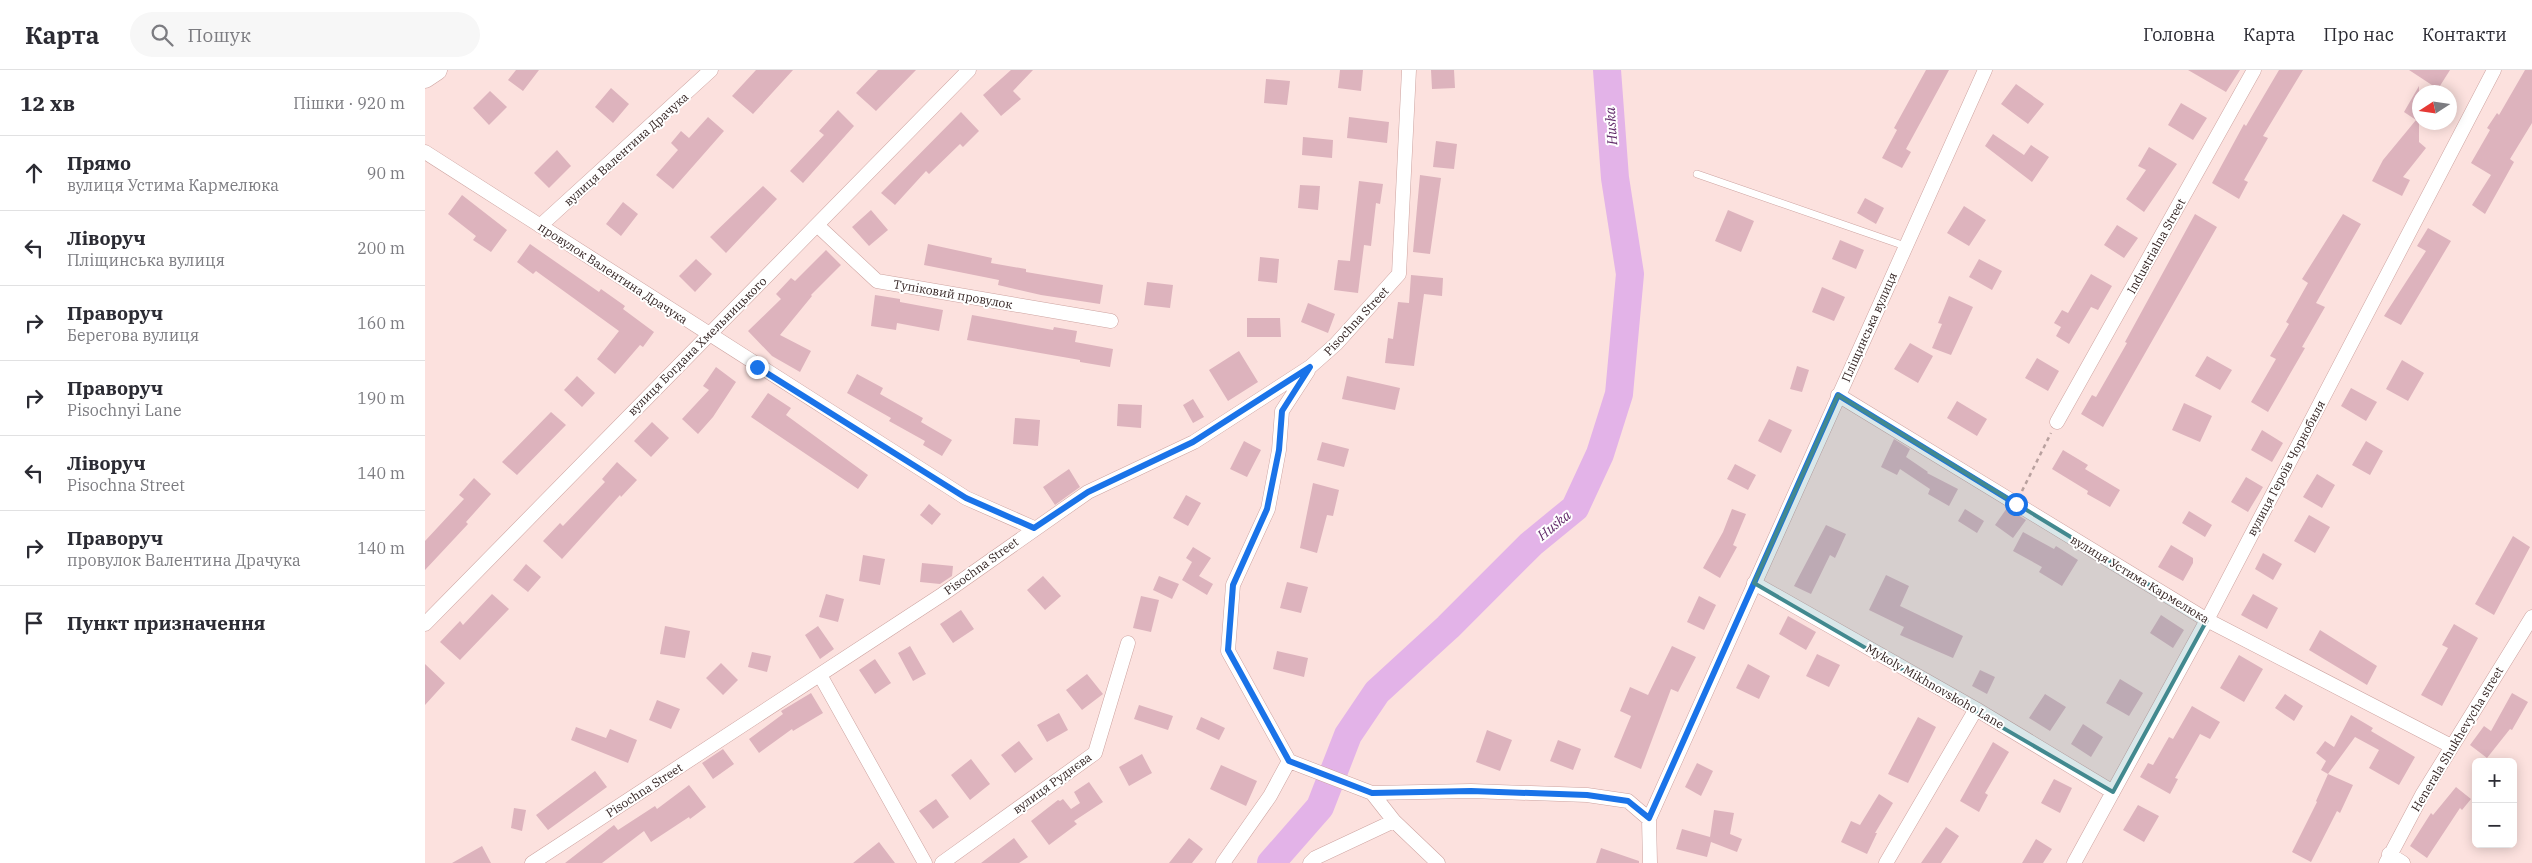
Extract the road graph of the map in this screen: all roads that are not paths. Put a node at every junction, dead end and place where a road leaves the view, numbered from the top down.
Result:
1 (437, 70) edge
2 (711, 70) edge
3 (969, 70) edge
4 (1409, 70) edge
5 (1985, 70) edge
6 (2254, 70) edge
7 (2494, 70) edge
8 (425, 78) edge
9 (425, 152) edge
10 (1697, 174) dead end
11 (817, 225) junction
12 (539, 226) junction
13 (1905, 246) junction
14 (1111, 321) dead end
15 (708, 334) junction
16 (1310, 367) junction
17 (1838, 395) junction
18 (2057, 422) road end
19 (1034, 528) junction
20 (1754, 583) junction
21 (2532, 617) edge
22 (2207, 620) junction
23 (425, 624) edge
24 (1128, 643) dead end
25 (820, 675) junction
26 (1976, 709) junction
27 (2451, 746) junction
28 (1289, 761) junction
29 (2113, 792) junction
30 (1372, 793) junction
31 (1649, 818) junction
32 (1394, 821) junction
33 (2387, 858) edge
34 (532, 863) edge
35 (925, 863) edge
36 (942, 863) edge
37 (1223, 863) edge
38 (1310, 863) edge
39 (1438, 863) edge
40 (1650, 863) edge
41 (1886, 863) edge
42 (2073, 863) edge
43 (2403, 863) edge

1 - 8 main road
2 - 12 street, вулиця Валентина Драчука
3 - 11 street, вулиця Богдана Хмельницького
4 - 16 street, Pisochna Street
5 - 13 street, Пліщинська вулиця
6 - 18 street, Industrialna Street
7 - 22 street, вулиця Героїв Чорнобиля
9 - 12 street, провулок Валентина Драчука
10 - 13 lane
11 - 14 street, Тупіковий провулок
11 - 15 street, вулиця Богдана Хмельницького
12 - 15 street, провулок Валентина Драчука
13 - 17 street, Пліщинська вулиця
15 - 19 street, провулок Валентина Драчука
15 - 23 street, вулиця Богдана Хмельницького
16 - 19 street, Pisochna Street
16 - 28 street
17 - 20 street, Пліщинська вулиця
17 - 22 street, вулиця Устима Кармелюка
19 - 25 street, Pisochna Street
20 - 26 street, Mykoly Mikhnovskoho Lane
20 - 31 street, Пліщинська вулиця
21 - 27 street, Henerala Shukhevycha street
22 - 27 street, вулиця Устима Кармелюка
22 - 29 street, вулиця Героїв Чорнобиля
24 - 36 street, вулиця Руднєва
25 - 34 street, Pisochna Street
25 - 35 street
26 - 29 street, Mykoly Mikhnovskoho Lane
26 - 41 street
27 - 33 street, Henerala Shukhevycha street
28 - 30 street
28 - 37 street
29 - 42 street, вулиця Героїв Чорнобиля
30 - 31 street
30 - 32 street
31 - 40 street, Пліщинська вулиця
32 - 38 street
32 - 39 street
33 - 43 street

